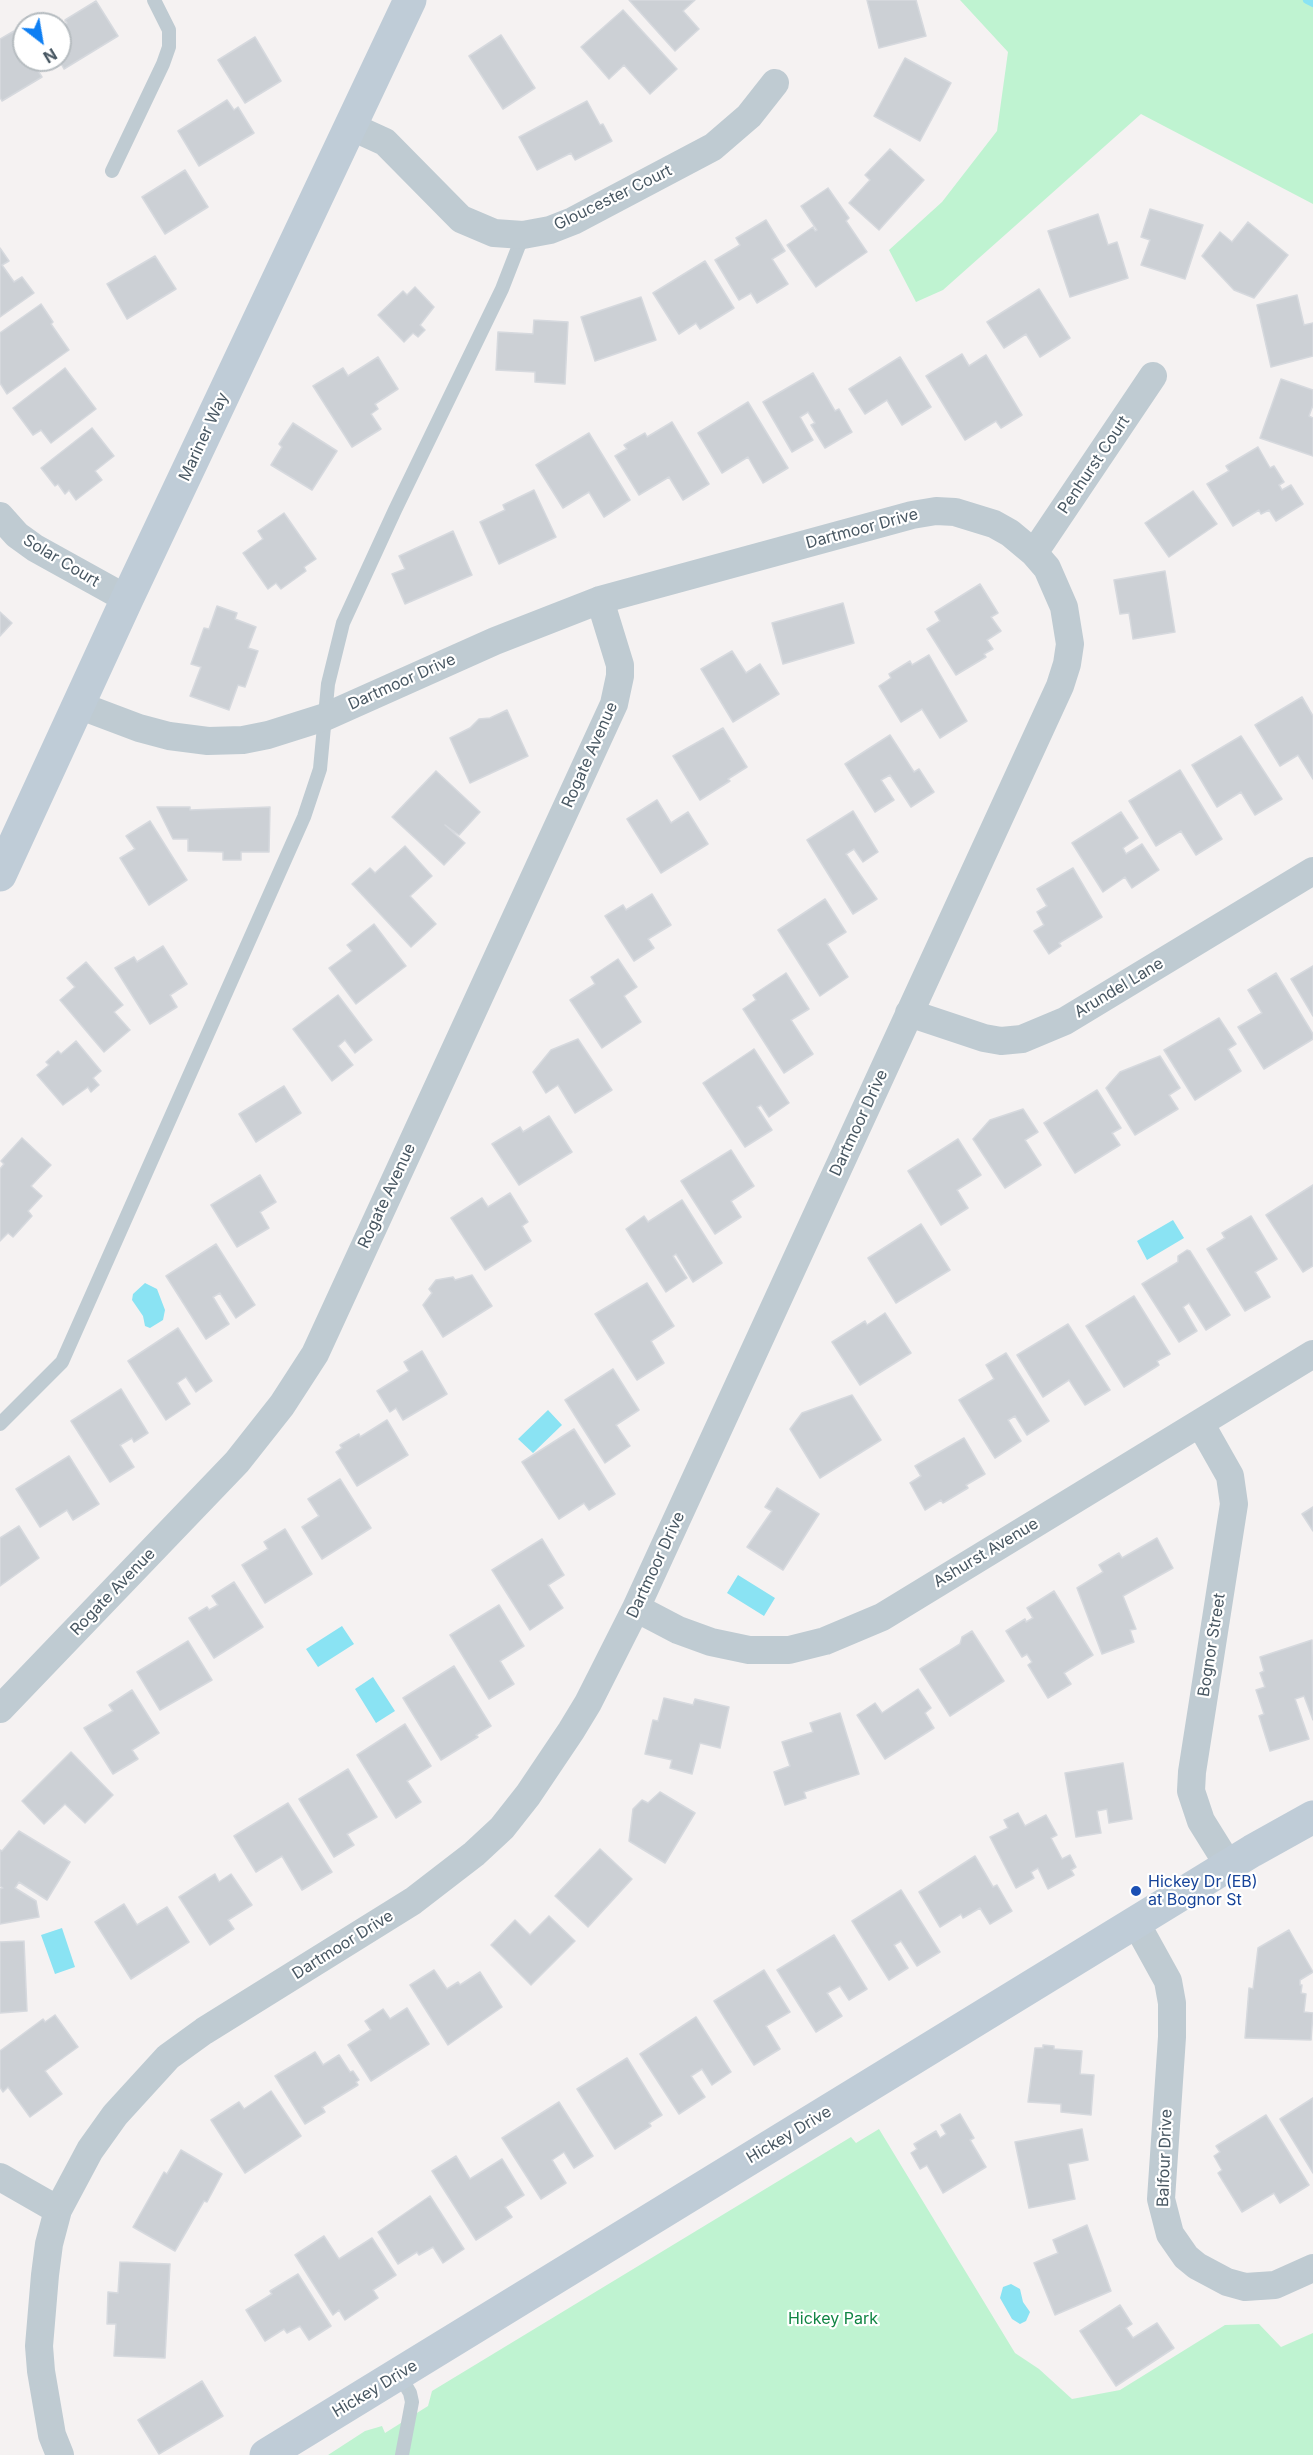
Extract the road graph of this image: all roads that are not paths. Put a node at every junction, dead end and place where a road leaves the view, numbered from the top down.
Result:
1 (154, 0) edge
2 (410, 0) edge
3 (775, 82) dead end
4 (350, 126) junction
5 (112, 171) dead end
6 (523, 235) junction
7 (1153, 376) dead end
8 (3, 525) edge
9 (1034, 553) junction
10 (127, 599) junction
11 (600, 600) junction
12 (78, 705) junction
13 (325, 717) junction
14 (1313, 871) edge
15 (0, 875) edge
16 (909, 1013) junction
17 (1313, 1354) edge
18 (1200, 1423) junction
19 (0, 1424) edge
20 (636, 1608) junction
21 (0, 1709) edge
22 (1313, 1817) edge
23 (1229, 1866) junction
24 (1136, 1923) junction
25 (0, 2177) edge
26 (58, 2210) junction
27 (1313, 2268) edge
28 (399, 2374) junction
29 (60, 2455) edge
30 (266, 2455) edge
31 (402, 2455) edge

1 - 5 lane
2 - 4 street, Mariner Way
3 - 6 street, Gloucester Court
4 - 6 street, Gloucester Court
4 - 10 street, Mariner Way
6 - 13 lane
7 - 9 street, Penhurst Court
8 - 10 street, Solar Court
9 - 11 street, Dartmoor Drive
9 - 16 street, Dartmoor Drive
10 - 12 street, Mariner Way
11 - 13 street, Dartmoor Drive
11 - 21 street, Rogate Avenue
12 - 13 street, Dartmoor Drive
12 - 15 street, Mariner Way
13 - 19 lane
14 - 16 street, Arundel Lane
16 - 20 street, Dartmoor Drive
17 - 18 street, Ashurst Avenue
18 - 20 street, Ashurst Avenue
18 - 23 street, Bognor Street
20 - 26 street, Dartmoor Drive
22 - 23 street, Hickey Drive
23 - 24 street, Hickey Drive
24 - 27 street, Balfour Drive
24 - 28 street, Hickey Drive
25 - 26 street
26 - 29 street, Dartmoor Drive
28 - 30 street, Hickey Drive
28 - 31 lane

